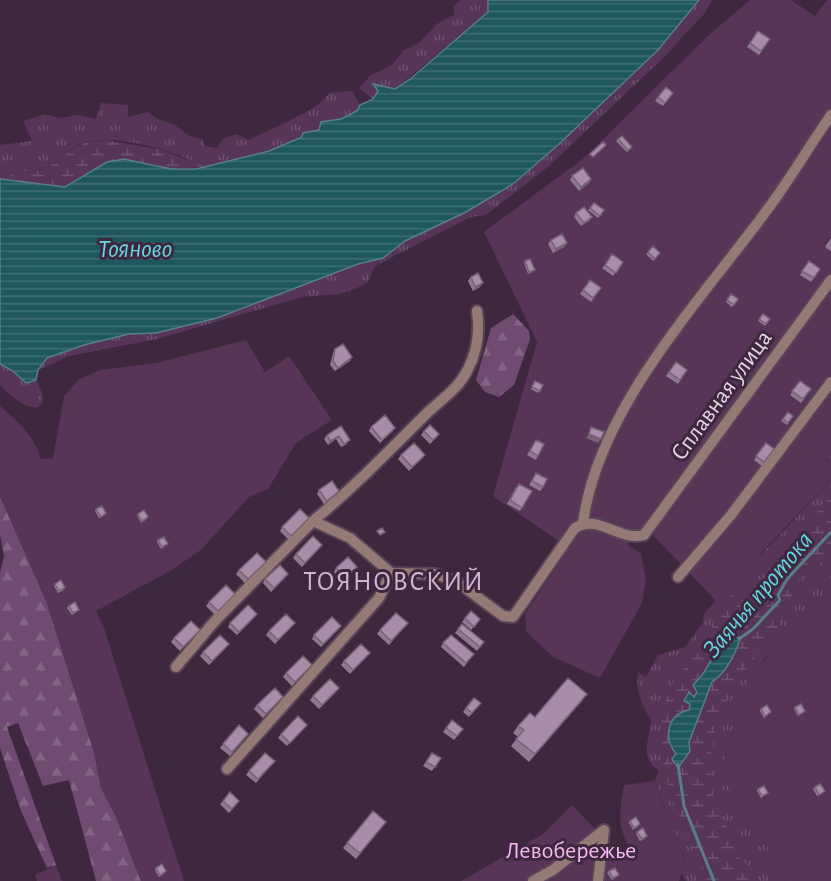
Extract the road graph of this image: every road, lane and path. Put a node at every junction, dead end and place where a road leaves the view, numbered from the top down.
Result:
1 (831, 115) edge
2 (831, 280) edge
3 (477, 311) dead end
4 (831, 382) edge
5 (313, 521) junction
6 (583, 523) junction
7 (391, 573) junction
8 (678, 577) dead end
9 (176, 667) dead end
10 (227, 770) dead end
11 (533, 881) edge
12 (598, 881) edge

1 - 6 street
2 - 6 street, Сплавная улица
3 - 5 street
4 - 8 street
5 - 7 street
5 - 9 street
6 - 7 street
7 - 10 street
11 - 12 street

